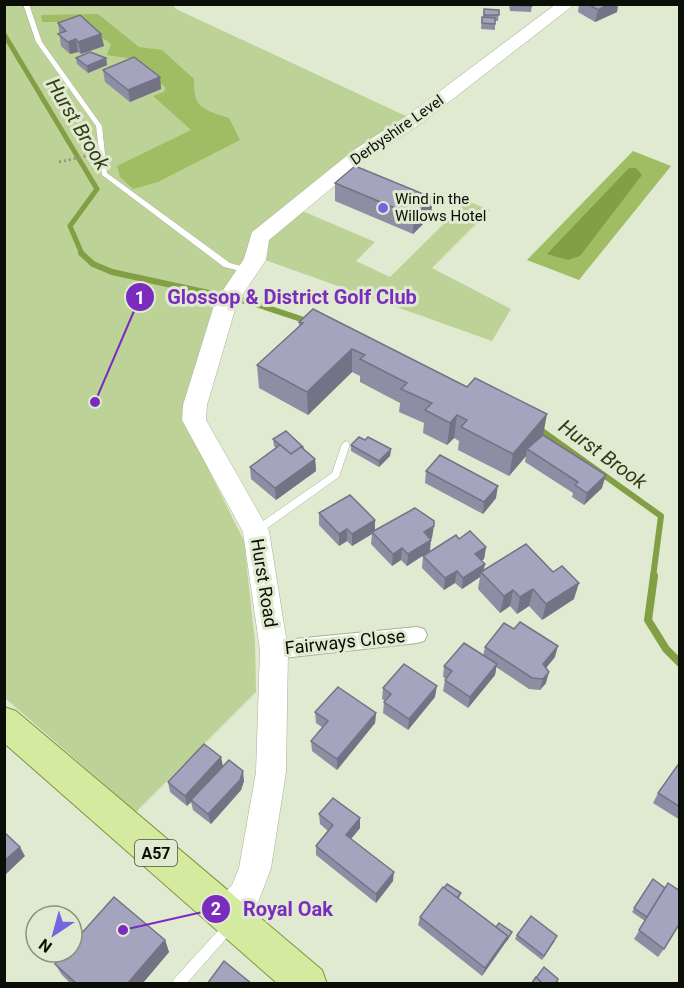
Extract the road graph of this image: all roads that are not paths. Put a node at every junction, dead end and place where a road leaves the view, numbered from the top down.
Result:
1 (26, 4) edge
2 (567, 4) edge
3 (245, 276) junction
4 (346, 444) dead end
5 (256, 531) junction
6 (417, 635) dead end
7 (274, 650) junction
8 (4, 722) edge
9 (231, 917) junction
10 (178, 983) edge
11 (308, 984) edge

1 - 3 lane
2 - 3 street, Derbyshire Level
3 - 5 street, Hurst Road
4 - 5 lane
5 - 7 street, Hurst Road
6 - 7 street, Fairways Close
7 - 9 street, Hurst Road
8 - 9 main road, A57
9 - 10 lane
9 - 11 main road, A57

